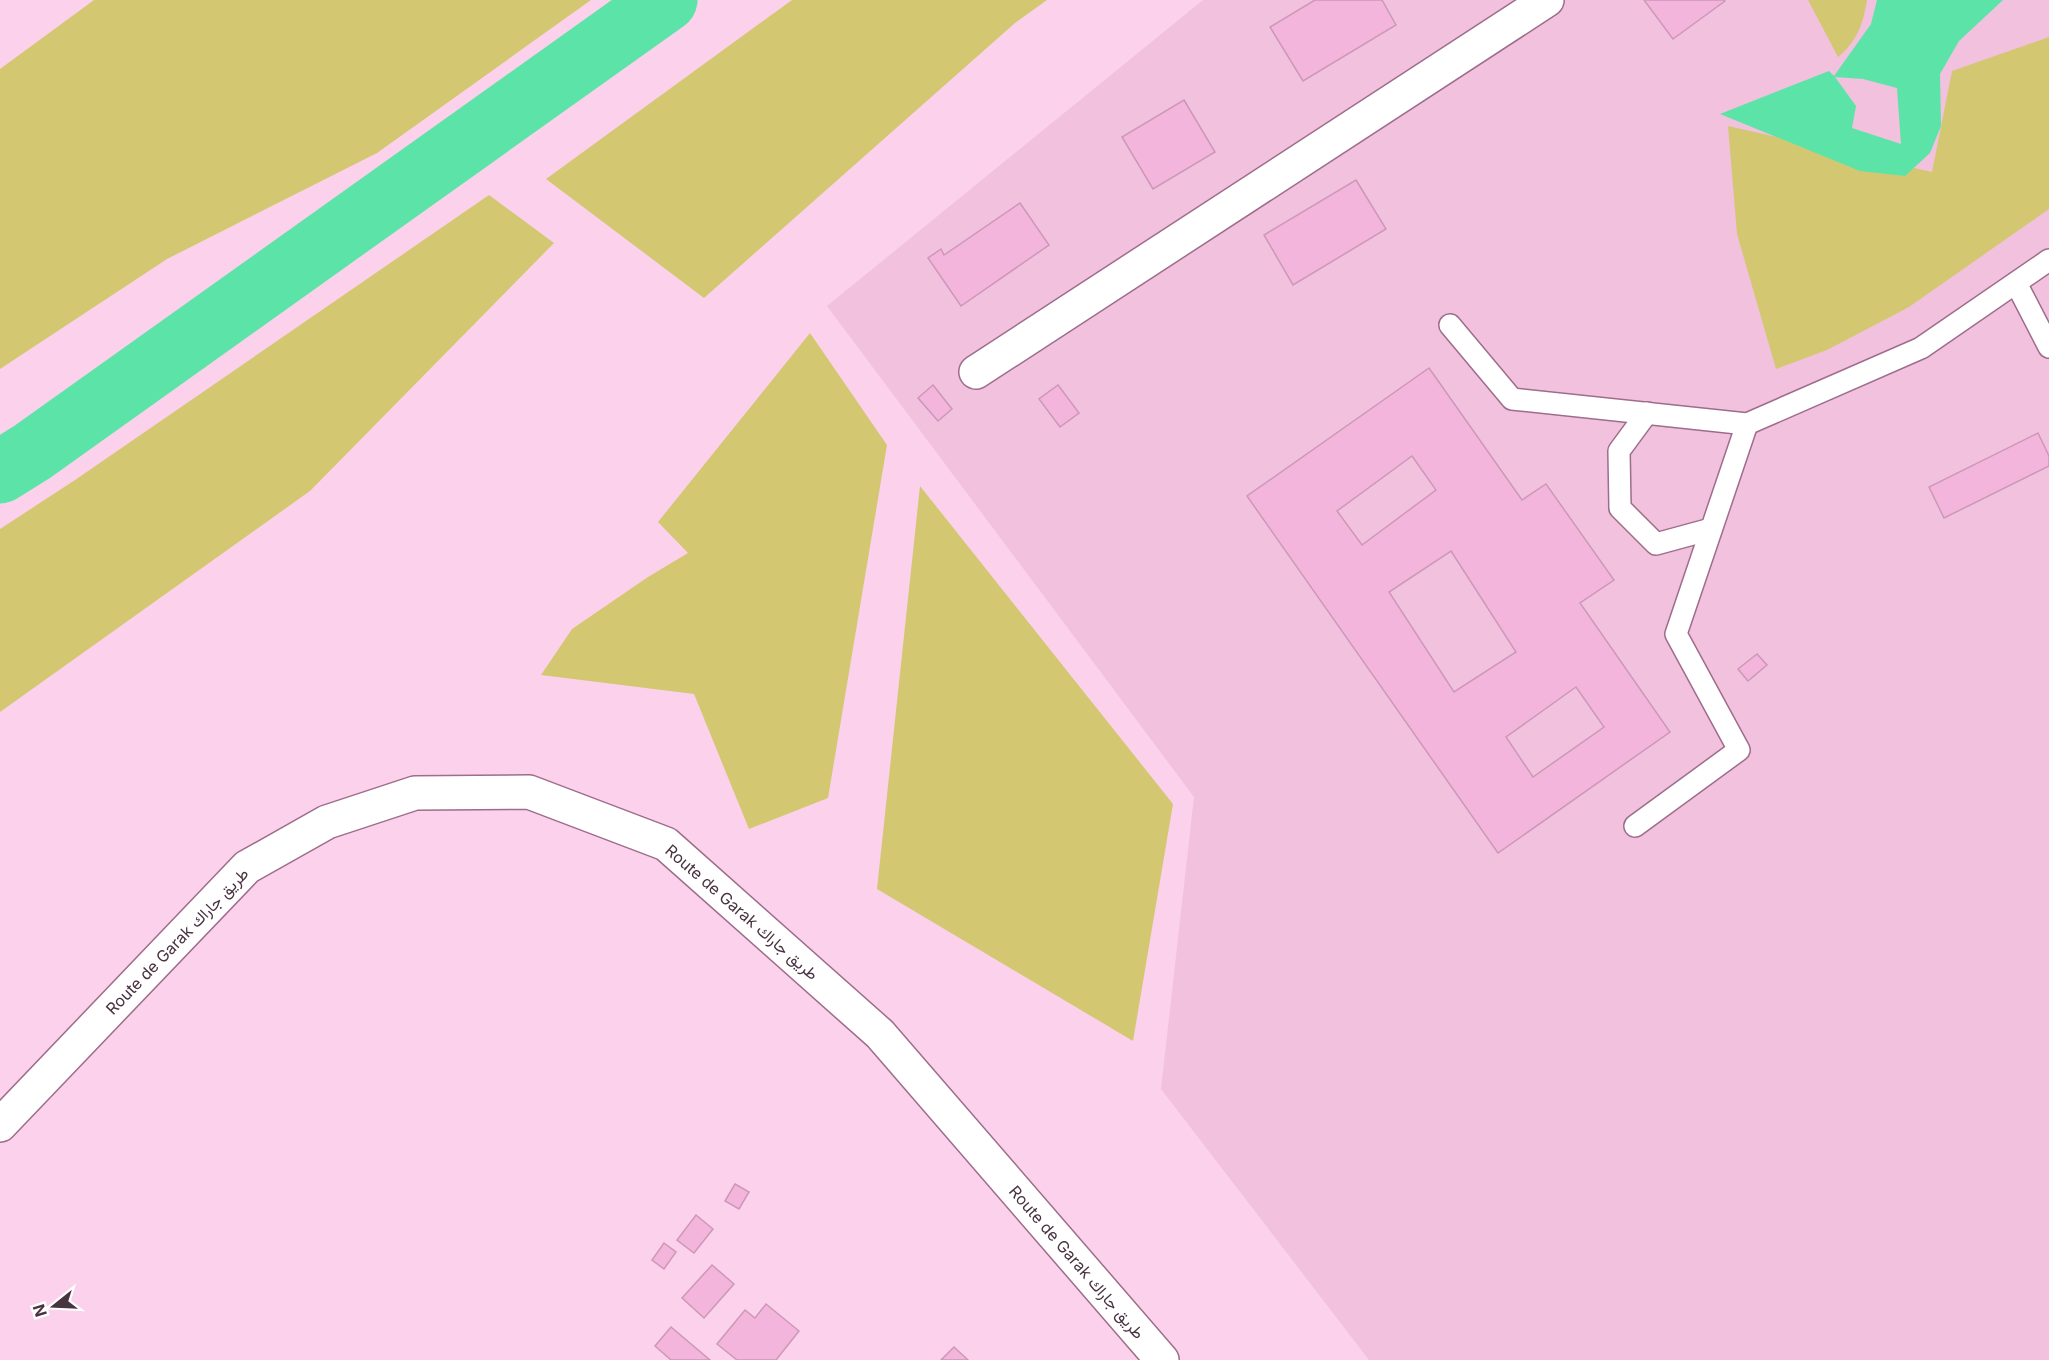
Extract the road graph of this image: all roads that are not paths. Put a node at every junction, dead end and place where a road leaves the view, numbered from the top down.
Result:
1 (1547, 0) edge
2 (2049, 260) edge
3 (2016, 282) junction
4 (1450, 325) dead end
5 (2049, 347) edge
6 (976, 372) dead end
7 (1647, 413) junction
8 (1747, 424) junction
9 (1711, 529) junction
10 (1635, 826) dead end
11 (0, 1125) edge
12 (1161, 1360) edge

1 - 6 street
2 - 3 lane
3 - 5 lane
3 - 8 lane
4 - 7 lane
7 - 8 lane
7 - 9 lane
8 - 9 lane
9 - 10 lane
11 - 12 street, Route de Garak طريق جاراك

